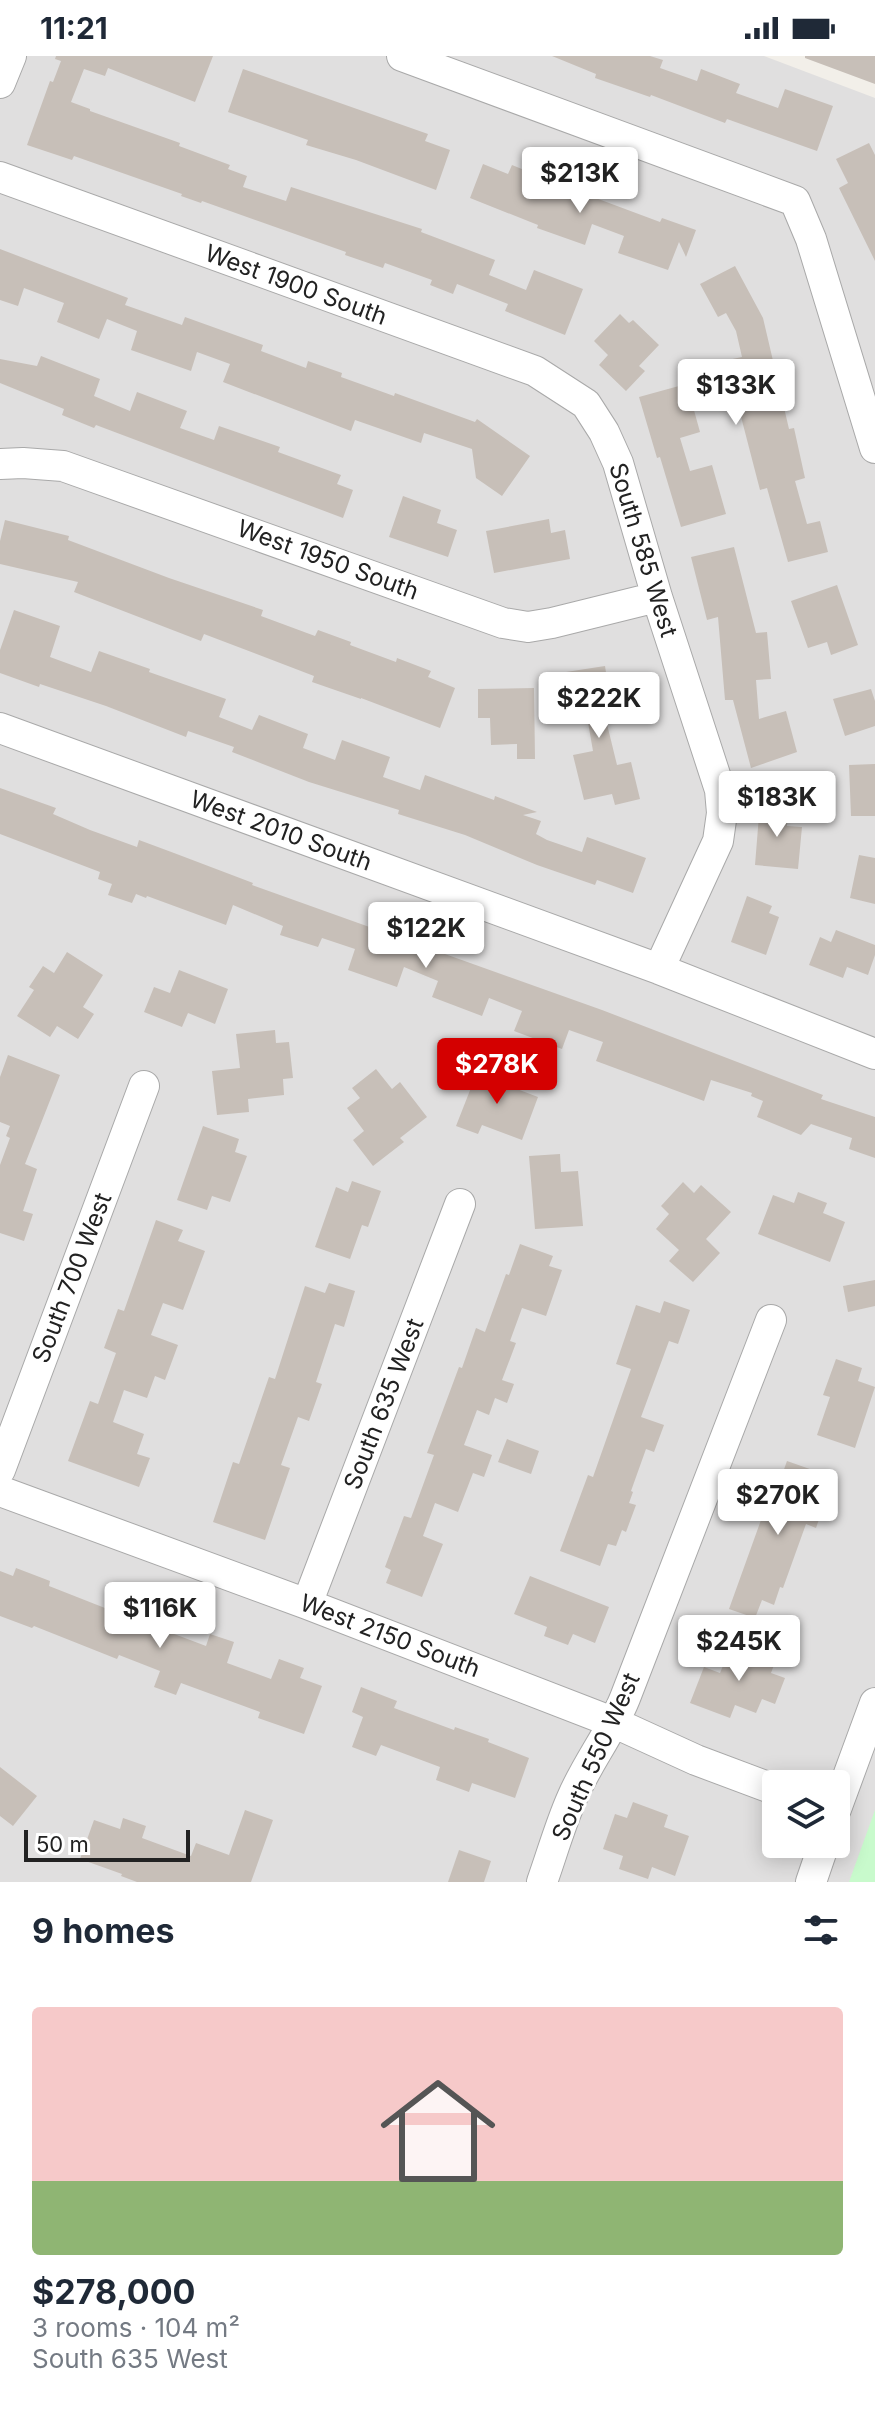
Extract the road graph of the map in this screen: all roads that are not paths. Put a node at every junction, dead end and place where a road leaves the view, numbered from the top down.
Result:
1 (11, 56) edge
2 (402, 56) edge
3 (0, 83) edge
4 (0, 177) edge
5 (586, 404) joint
6 (875, 448) edge
7 (0, 464) edge
8 (657, 597) junction
9 (0, 728) edge
10 (659, 969) junction
11 (875, 1054) edge
12 (144, 1086) dead end
13 (460, 1204) dead end
14 (771, 1320) dead end
15 (0, 1470) edge
16 (0, 1491) edge
17 (307, 1604) junction
18 (875, 1703) edge
19 (615, 1723) junction
20 (850, 1771) edge
21 (762, 1785) edge
22 (819, 1858) edge
23 (542, 1882) edge
24 (811, 1882) edge

1 - 3 street
2 - 6 street
4 - 5 street, West 1900 South
5 - 8 street, South 585 West
7 - 8 street, West 1950 South
8 - 10 street, South 585 West
9 - 10 street, West 2010 South
10 - 11 street, West 2010 South
12 - 15 street, South 700 West
13 - 17 street, South 635 West
14 - 19 street, South 550 West
16 - 17 street, West 2150 South
17 - 19 street, West 2150 South
18 - 20 street
19 - 21 street, West 2150 South
19 - 23 street, South 550 West
22 - 24 street

